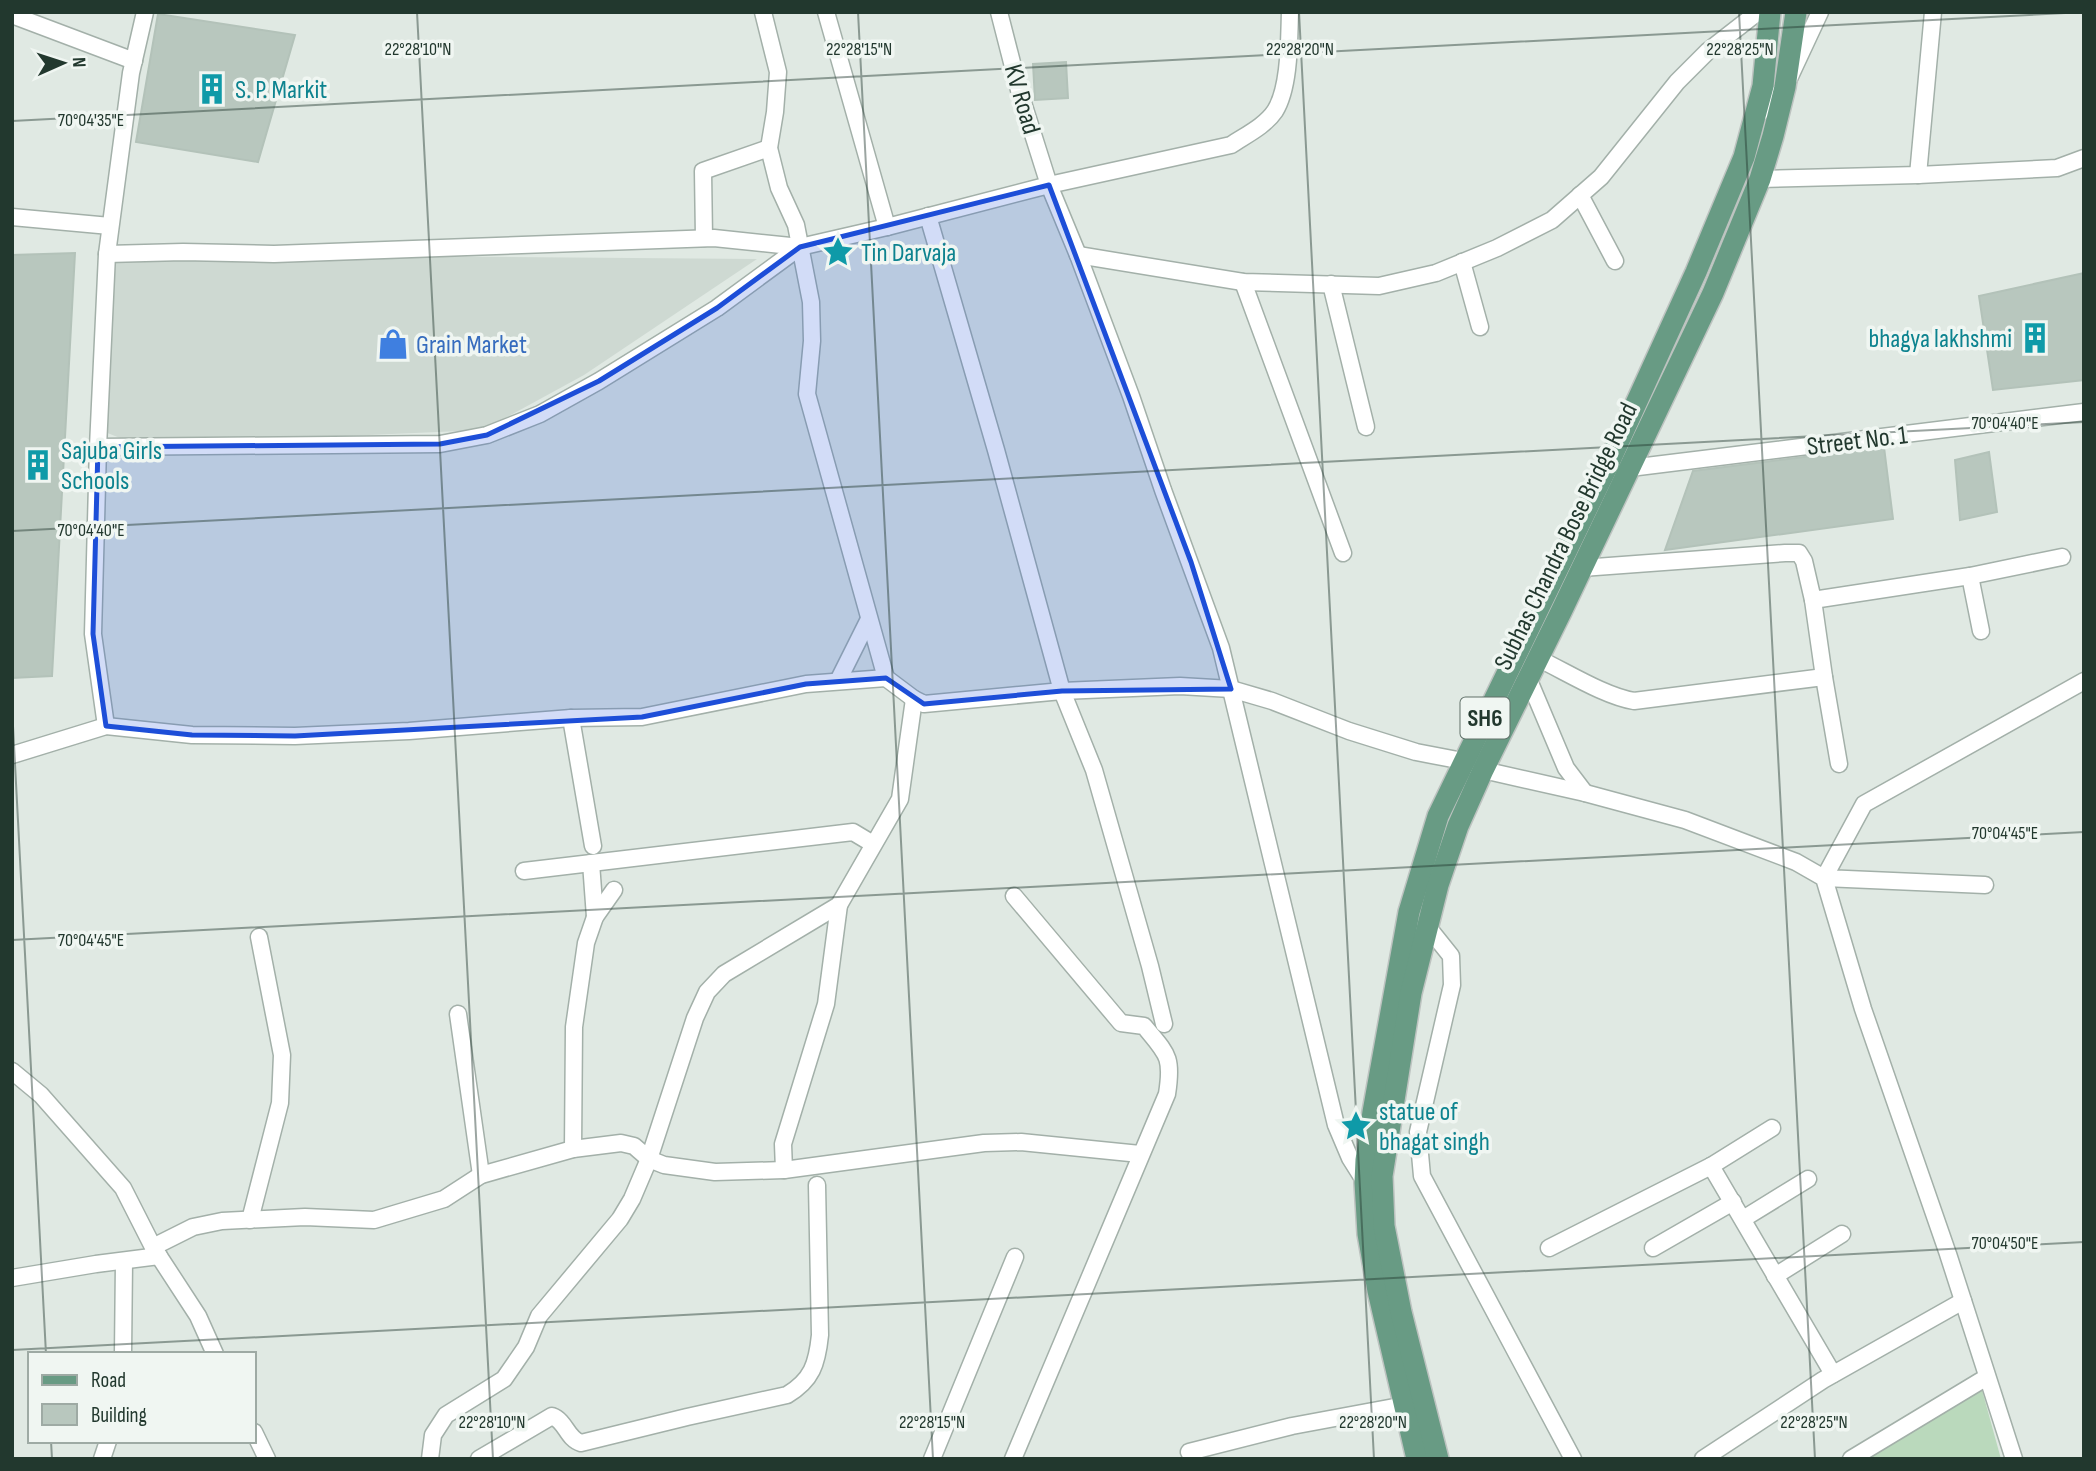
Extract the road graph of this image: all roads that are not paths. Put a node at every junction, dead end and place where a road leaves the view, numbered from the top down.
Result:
1 (145, 12) edge
2 (763, 12) edge
3 (826, 12) edge
4 (999, 12) edge
5 (1290, 12) edge
6 (1758, 12) edge
7 (1770, 12) edge
8 (1796, 12) edge
9 (1820, 12) edge
10 (1933, 12) edge
11 (12, 15) edge
12 (134, 61) junction
13 (1785, 87) junction
14 (1753, 120) junction
15 (769, 148) junction
16 (2084, 158) edge
17 (1918, 175) junction
18 (1760, 179) junction
19 (1049, 186) junction
20 (1580, 195) junction
21 (928, 216) junction
22 (12, 217) edge
23 (110, 226) junction
24 (887, 227) junction
25 (704, 238) junction
26 (800, 247) junction
27 (107, 254) junction
28 (1078, 255) junction
29 (1615, 261) dead end
30 (1462, 262) junction
31 (1243, 282) junction
32 (1331, 284) junction
33 (1480, 327) dead end
34 (2084, 412) edge
35 (1366, 427) dead end
36 (99, 447) junction
37 (1630, 468) junction
38 (1343, 553) dead end
39 (2062, 557) dead end
40 (1582, 568) junction
41 (1970, 576) junction
42 (1813, 600) junction
43 (869, 619) junction
44 (1981, 631) dead end
45 (1533, 668) junction
46 (1824, 677) junction
47 (886, 678) junction
48 (838, 681) junction
49 (2084, 681) edge
50 (1231, 689) junction
51 (1062, 691) junction
52 (915, 699) junction
53 (571, 718) junction
54 (106, 726) junction
55 (12, 755) edge
56 (1839, 764) dead end
57 (1473, 766) junction
58 (1585, 793) junction
59 (873, 844) junction
60 (592, 854) junction
61 (524, 871) dead end
62 (1824, 878) junction
63 (1985, 885) dead end
64 (614, 890) dead end
65 (1014, 896) dead end
66 (839, 905) junction
67 (595, 917) junction
68 (1427, 926) junction
69 (259, 937) dead end
70 (458, 1014) dead end
71 (1164, 1024) dead end
72 (12, 1070) edge
73 (1772, 1128) dead end
74 (573, 1149) junction
75 (1140, 1154) junction
76 (649, 1159) junction
77 (1711, 1166) junction
78 (784, 1170) junction
79 (481, 1175) junction
80 (1808, 1179) dead end
81 (1365, 1183) junction
82 (817, 1185) dead end
83 (1382, 1202) junction
84 (1732, 1202) junction
85 (1743, 1219) junction
86 (250, 1220) junction
87 (1842, 1234) dead end
88 (1549, 1248) dead end
89 (1653, 1248) dead end
90 (156, 1251) junction
91 (1014, 1257) dead end
92 (124, 1261) junction
93 (1775, 1276) junction
94 (12, 1278) edge
95 (1963, 1301) junction
96 (123, 1352) edge
97 (214, 1352) edge
98 (1833, 1374) junction
99 (1987, 1377) junction
100 (1414, 1401) junction
101 (256, 1436) edge
102 (1189, 1451) dead end
103 (267, 1459) edge
104 (430, 1459) edge
105 (479, 1459) edge
106 (932, 1459) edge
107 (1013, 1459) edge
108 (1418, 1459) edge
109 (1437, 1459) edge
110 (1573, 1459) edge
111 (1703, 1459) edge
112 (1850, 1459) edge
113 (2014, 1459) edge

1 - 12 street
2 - 15 street
3 - 24 street
4 - 19 street, KV Road
5 - 19 street
6 - 20 street
7 - 14 main road, Subhas Chandra Bose Bridge Road / SH6
8 - 13 main road, Subhas Chandra Bose Bridge Road / SH6
9 - 13 street
10 - 17 street
11 - 12 street
12 - 23 street
13 - 14 street
13 - 18 main road, Subhas Chandra Bose Bridge Road / SH6
14 - 57 main road, Subhas Chandra Bose Bridge Road / SH6
15 - 25 street
15 - 26 street
16 - 17 street
17 - 18 street
18 - 37 main road, Subhas Chandra Bose Bridge Road / SH6
19 - 21 street
19 - 28 street, KV Road
20 - 29 street
20 - 30 street
21 - 24 street
21 - 51 street
22 - 23 street
23 - 27 street
24 - 26 street
25 - 26 street
25 - 27 street
26 - 36 street
26 - 43 street
27 - 36 street
28 - 31 street
28 - 50 street, KV Road
30 - 32 street
30 - 33 street
31 - 32 street
31 - 38 street
32 - 35 street
34 - 37 street, Street No. 1
36 - 54 street
37 - 40 main road, Subhas Chandra Bose Bridge Road / SH6
39 - 41 street
40 - 42 street
40 - 45 main road, Subhas Chandra Bose Bridge Road / SH6
41 - 42 street
41 - 44 street
42 - 46 street
43 - 47 street
43 - 48 street
45 - 46 street
45 - 57 main road, Subhas Chandra Bose Bridge Road / SH6
45 - 58 street
46 - 56 street
47 - 48 street
47 - 52 street
48 - 53 street
49 - 62 street
50 - 51 street
50 - 57 street
50 - 81 street, KV Road
51 - 52 street
51 - 71 street
52 - 59 street
53 - 54 street
53 - 60 street
54 - 55 street
57 - 58 street
57 - 68 main road, Subhas Chandra Bose Bridge Road / SH6
57 - 81 main road, Subhas Chandra Bose Bridge Road / SH6
58 - 62 street
59 - 60 street
59 - 66 street
60 - 61 street
60 - 67 street
62 - 63 street
62 - 95 street
64 - 67 street
65 - 75 street
66 - 76 street
66 - 78 street
67 - 74 street
68 - 83 main road, Subhas Chandra Bose Bridge Road / SH6
68 - 110 street
69 - 86 street
70 - 79 street
72 - 90 street
73 - 77 street
74 - 76 street
74 - 79 street
75 - 78 street
75 - 107 street
76 - 78 street
76 - 104 street
77 - 84 street
77 - 88 street
79 - 86 street
80 - 85 street
81 - 83 street, KV Road
81 - 100 main road, Subhas Chandra Bose Bridge Road / SH6
82 - 105 street
83 - 100 main road, Subhas Chandra Bose Bridge Road / SH6
84 - 85 street
84 - 89 street
85 - 93 street
86 - 90 street
87 - 93 street
90 - 92 street
90 - 97 street
91 - 106 street
92 - 94 street
92 - 96 street
93 - 98 street
95 - 98 street
95 - 99 street
98 - 111 street
99 - 112 street
99 - 113 street
100 - 102 street
100 - 108 main road, Subhas Chandra Bose Bridge Road / SH6
100 - 109 main road, Subhas Chandra Bose Bridge Road / SH6
101 - 103 street

